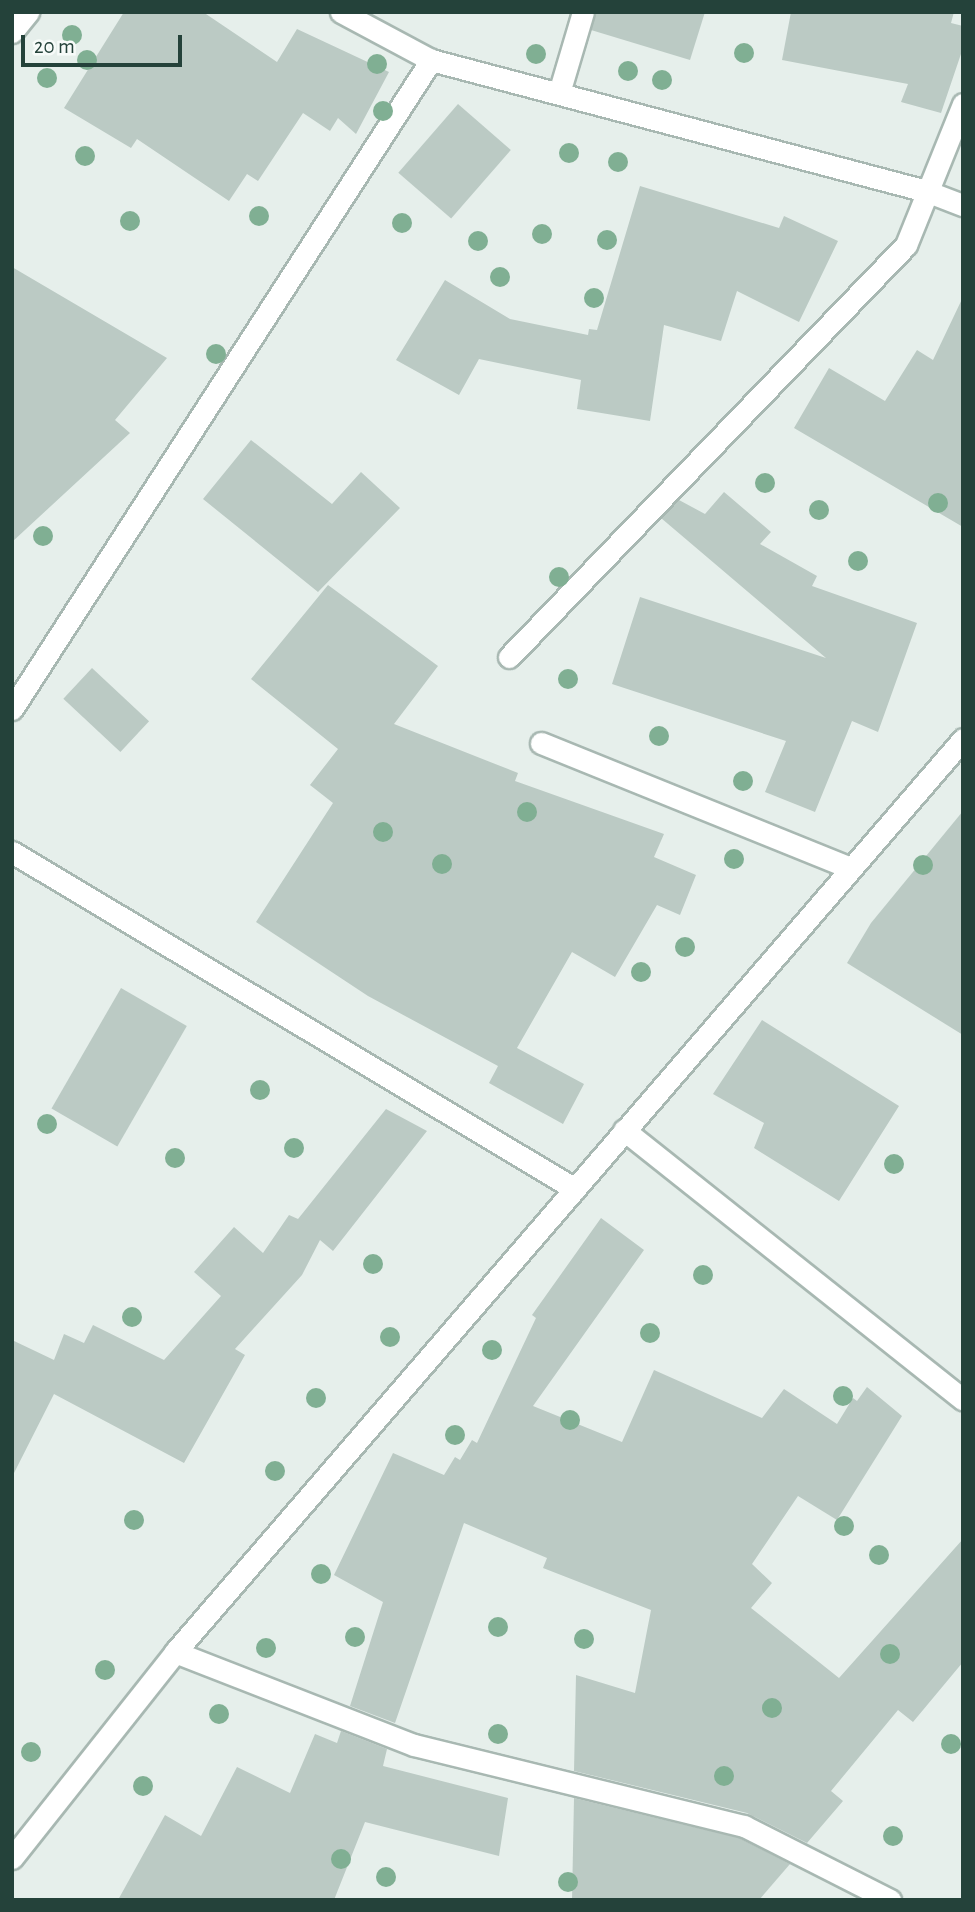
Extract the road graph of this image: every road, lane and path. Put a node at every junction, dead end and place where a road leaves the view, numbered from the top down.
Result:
1 (28, 12) edge
2 (341, 12) edge
3 (583, 12) edge
4 (12, 32) edge
5 (430, 60) junction
6 (559, 93) junction
7 (963, 104) edge
8 (926, 191) junction
9 (963, 205) edge
10 (509, 657) dead end
11 (12, 709) edge
12 (963, 739) edge
13 (541, 743) dead end
14 (12, 852) edge
15 (851, 869) junction
16 (624, 1130) junction
17 (575, 1189) junction
18 (963, 1400) edge
19 (175, 1652) junction
20 (12, 1858) edge
21 (890, 1900) edge

1 - 4 street
2 - 5 street
3 - 6 street
5 - 6 street
5 - 11 street
6 - 8 street
7 - 8 street
8 - 9 street
8 - 10 street
12 - 15 street
13 - 15 street
14 - 17 street
15 - 16 street
16 - 17 street
16 - 18 street
17 - 19 street
19 - 20 street
19 - 21 street

